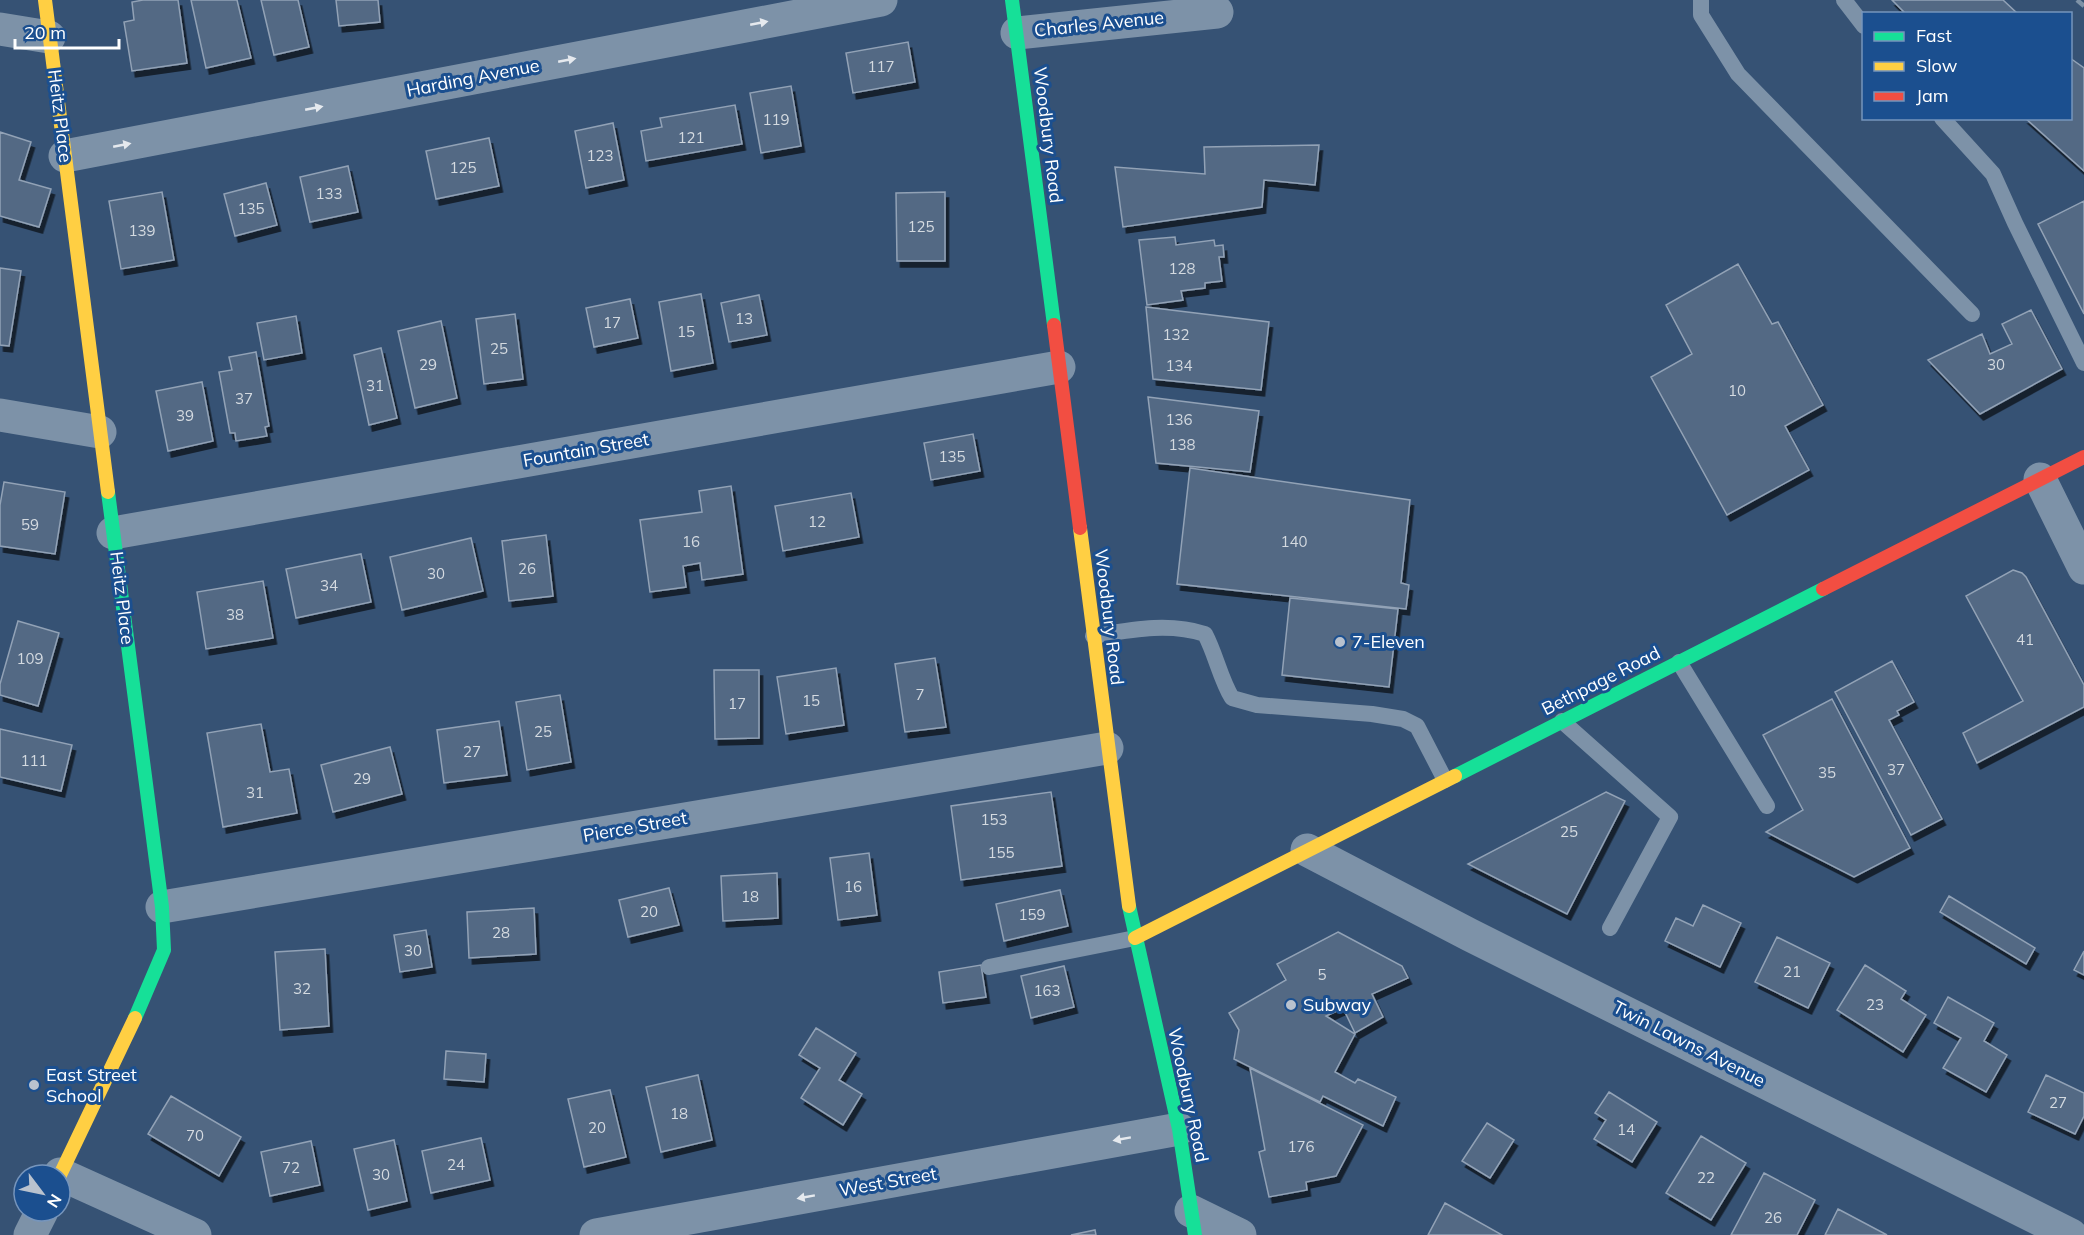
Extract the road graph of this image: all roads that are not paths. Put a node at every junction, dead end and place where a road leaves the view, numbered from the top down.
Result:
1 (45, 0) edge
2 (881, 0) edge
3 (1012, 0) edge
4 (1701, 0) edge
5 (1844, 0) edge
6 (1217, 12) dead end
7 (1862, 25) edge
8 (0, 29) edge
9 (1017, 33) junction
10 (49, 37) junction
11 (1944, 120) edge
12 (65, 156) junction
13 (1971, 314) dead end
14 (2084, 363) edge
15 (1059, 367) junction
16 (0, 415) edge
17 (100, 432) junction
18 (2084, 457) edge
19 (2040, 479) junction
20 (114, 533) junction
21 (2084, 568) edge
22 (1093, 636) junction
23 (1679, 662) junction
24 (1562, 721) junction
25 (1107, 748) junction
26 (1445, 780) junction
27 (1767, 806) dead end
28 (1307, 850) junction
29 (162, 907) junction
30 (1610, 928) dead end
31 (1135, 938) junction
32 (989, 967) dead end
33 (1179, 1129) junction
34 (65, 1163) edge
35 (72, 1179) edge
36 (1193, 1223) edge
37 (195, 1235) edge
38 (596, 1235) edge
39 (1240, 1235) edge
40 (2071, 1235) edge

1 - 10 street, Heitz Place
12 -> 2 street, Harding Avenue
3 - 9 street, Woodbury Road
4 - 13 lane
5 - 7 lane
6 - 9 street, Charles Avenue
8 - 10 street
9 - 15 street, Woodbury Road
10 - 12 street, Heitz Place
11 - 14 lane
12 - 17 street, Heitz Place
15 - 20 street, Fountain Street
15 - 22 street, Woodbury Road
16 - 17 street
17 - 20 street, Heitz Place
18 - 19 street, Bethpage Road
19 - 21 street
19 - 23 street, Bethpage Road
20 - 29 street, Heitz Place
22 - 25 street, Woodbury Road
22 - 26 lane
23 - 24 street, Bethpage Road
23 - 27 lane
24 - 26 street, Bethpage Road
24 - 30 lane
25 - 29 street, Pierce Street
25 - 31 street, Woodbury Road
26 - 28 street, Bethpage Road
28 - 31 street, Bethpage Road
28 - 40 street, Twin Lawns Avenue
29 - 34 street, Heitz Place
31 - 32 lane
31 - 33 street, Woodbury Road
33 - 36 street, Woodbury Road
33 -> 38 street, West Street
35 - 37 street
36 - 39 street

